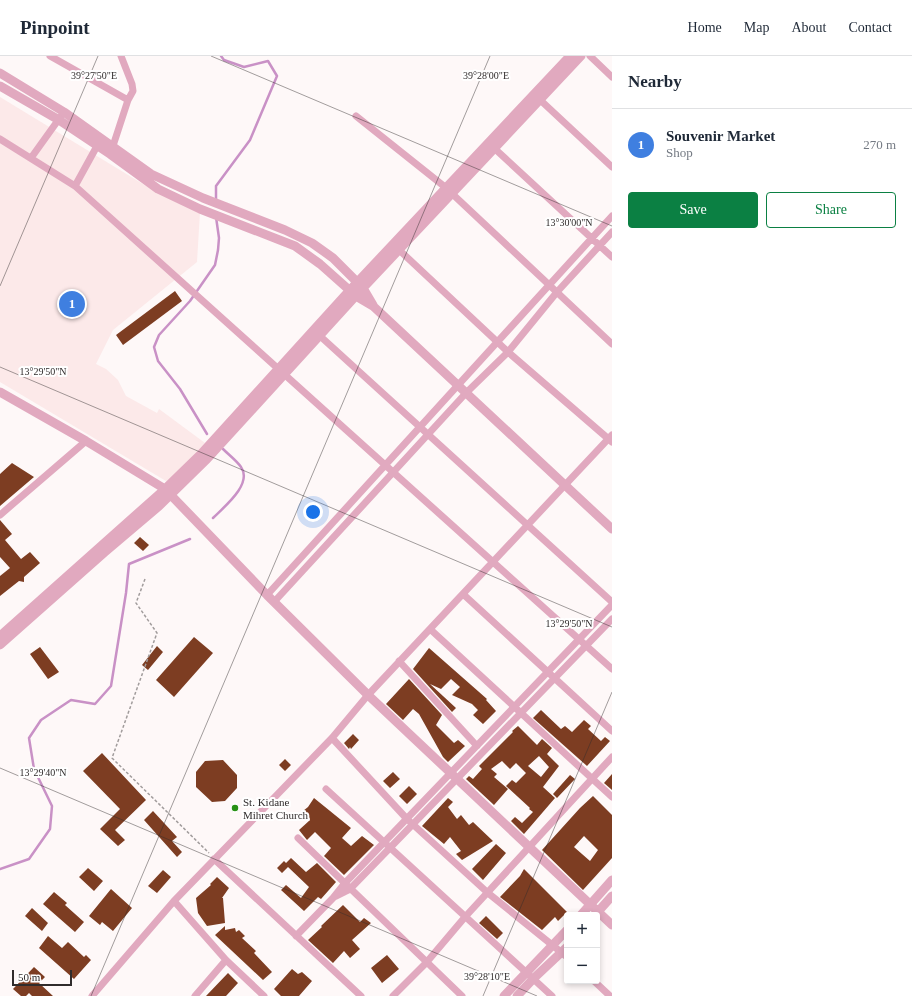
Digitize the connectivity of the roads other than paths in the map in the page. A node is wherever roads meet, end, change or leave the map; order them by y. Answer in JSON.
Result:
{"nodes":[{"id":1,"x":50,"y":56,"type":"edge"},
{"id":2,"x":121,"y":56,"type":"edge"},
{"id":3,"x":570,"y":56,"type":"edge"},
{"id":4,"x":581,"y":56,"type":"edge"},
{"id":5,"x":590,"y":56,"type":"edge"},
{"id":6,"x":0,"y":73,"type":"edge"},
{"id":7,"x":612,"y":76,"type":"edge"},
{"id":8,"x":0,"y":86,"type":"edge"},
{"id":9,"x":537,"y":96,"type":"junction"},
{"id":10,"x":128,"y":100,"type":"junction"},
{"id":11,"x":61,"y":116,"type":"junction"},
{"id":12,"x":356,"y":116,"type":"dead end"},
{"id":13,"x":0,"y":139,"type":"edge"},
{"id":14,"x":97,"y":146,"type":"junction"},
{"id":15,"x":494,"y":148,"type":"junction"},
{"id":16,"x":112,"y":151,"type":"junction"},
{"id":17,"x":31,"y":158,"type":"junction"},
{"id":18,"x":612,"y":167,"type":"edge"},
{"id":19,"x":75,"y":186,"type":"junction"},
{"id":20,"x":448,"y":190,"type":"junction"},
{"id":21,"x":612,"y":216,"type":"edge"},
{"id":22,"x":612,"y":232,"type":"edge"},
{"id":23,"x":592,"y":238,"type":"junction"},
{"id":24,"x":599,"y":245,"type":"junction"},
{"id":25,"x":396,"y":247,"type":"junction"},
{"id":26,"x":612,"y":257,"type":"edge"},
{"id":27,"x":360,"y":285,"type":"junction"},
{"id":28,"x":550,"y":285,"type":"junction"},
{"id":29,"x":557,"y":292,"type":"junction"},
{"id":30,"x":352,"y":293,"type":"junction"},
{"id":31,"x":373,"y":306,"type":"junction"},
{"id":32,"x":320,"y":336,"type":"junction"},
{"id":33,"x":498,"y":342,"type":"junction"},
{"id":34,"x":612,"y":344,"type":"edge"},
{"id":35,"x":508,"y":352,"type":"junction"},
{"id":36,"x":282,"y":371,"type":"junction"},
{"id":37,"x":458,"y":385,"type":"junction"},
{"id":38,"x":0,"y":392,"type":"edge"},
{"id":39,"x":466,"y":392,"type":"junction"},
{"id":40,"x":420,"y":427,"type":"junction"},
{"id":41,"x":427,"y":434,"type":"junction"},
{"id":42,"x":611,"y":439,"type":"edge"},
{"id":43,"x":86,"y":441,"type":"junction"},
{"id":44,"x":385,"y":465,"type":"junction"},
{"id":45,"x":393,"y":472,"type":"junction"},
{"id":46,"x":565,"y":485,"type":"junction"},
{"id":47,"x":167,"y":492,"type":"junction"},
{"id":48,"x":0,"y":515,"type":"edge"},
{"id":49,"x":528,"y":525,"type":"junction"},
{"id":50,"x":612,"y":529,"type":"edge"},
{"id":51,"x":493,"y":562,"type":"junction"},
{"id":52,"x":463,"y":594,"type":"junction"},
{"id":53,"x":267,"y":595,"type":"junction"},
{"id":54,"x":274,"y":602,"type":"junction"},
{"id":55,"x":612,"y":602,"type":"edge"},
{"id":56,"x":612,"y":605,"type":"edge"},
{"id":57,"x":40,"y":606,"type":"junction"},
{"id":58,"x":612,"y":619,"type":"edge"},
{"id":59,"x":430,"y":629,"type":"junction"},
{"id":60,"x":0,"y":636,"type":"edge"},
{"id":61,"x":579,"y":640,"type":"junction"},
{"id":62,"x":0,"y":645,"type":"edge"},
{"id":63,"x":586,"y":646,"type":"junction"},
{"id":64,"x":399,"y":662,"type":"junction"},
{"id":65,"x":612,"y":670,"type":"edge"},
{"id":66,"x":548,"y":672,"type":"junction"},
{"id":67,"x":554,"y":678,"type":"junction"},
{"id":68,"x":368,"y":695,"type":"junction"},
{"id":69,"x":514,"y":707,"type":"junction"},
{"id":70,"x":521,"y":713,"type":"junction"},
{"id":71,"x":612,"y":730,"type":"edge"},
{"id":72,"x":332,"y":738,"type":"junction"},
{"id":73,"x":476,"y":746,"type":"junction"},
{"id":74,"x":612,"y":757,"type":"edge"},
{"id":75,"x":454,"y":776,"type":"junction"},
{"id":76,"x":592,"y":779,"type":"junction"},
{"id":77,"x":326,"y":790,"type":"dead end"},
{"id":78,"x":612,"y":797,"type":"edge"},
{"id":79,"x":407,"y":819,"type":"junction"},
{"id":80,"x":413,"y":824,"type":"junction"},
{"id":81,"x":298,"y":838,"type":"dead end"},
{"id":82,"x":387,"y":845,"type":"junction"},
{"id":83,"x":530,"y":848,"type":"junction"},
{"id":84,"x":214,"y":859,"type":"junction"},
{"id":85,"x":612,"y":880,"type":"edge"},
{"id":86,"x":347,"y":886,"type":"junction"},
{"id":87,"x":488,"y":893,"type":"junction"},
{"id":88,"x":612,"y":896,"type":"edge"},
{"id":89,"x":174,"y":901,"type":"junction"},
{"id":90,"x":590,"y":904,"type":"junction"},
{"id":91,"x":583,"y":912,"type":"edge"},
{"id":92,"x":595,"y":912,"type":"edge"},
{"id":93,"x":597,"y":912,"type":"edge"},
{"id":94,"x":600,"y":916,"type":"edge"},
{"id":95,"x":465,"y":918,"type":"junction"},
{"id":96,"x":612,"y":925,"type":"edge"},
{"id":97,"x":564,"y":933,"type":"edge"},
{"id":98,"x":296,"y":936,"type":"junction"},
{"id":99,"x":553,"y":944,"type":"junction"},
{"id":100,"x":564,"y":951,"type":"edge"},
{"id":101,"x":564,"y":953,"type":"edge"},
{"id":102,"x":226,"y":960,"type":"junction"},
{"id":103,"x":426,"y":963,"type":"junction"},
{"id":104,"x":530,"y":975,"type":"junction"},
{"id":105,"x":597,"y":984,"type":"edge"},
{"id":106,"x":92,"y":996,"type":"edge"},
{"id":107,"x":194,"y":996,"type":"edge"},
{"id":108,"x":264,"y":996,"type":"edge"},
{"id":109,"x":361,"y":996,"type":"edge"},
{"id":110,"x":393,"y":996,"type":"edge"},
{"id":111,"x":462,"y":996,"type":"edge"},
{"id":112,"x":504,"y":996,"type":"edge"},
{"id":113,"x":517,"y":996,"type":"edge"},
{"id":114,"x":552,"y":996,"type":"edge"},
{"id":115,"x":610,"y":996,"type":"edge"}],
"edges":[{"from":1,"to":10,"type":"street"},
{"from":2,"to":10,"type":"street"},
{"from":3,"to":9,"type":"street"},
{"from":4,"to":9,"type":"street"},
{"from":5,"to":7,"type":"street"},
{"from":6,"to":11,"type":"street"},
{"from":8,"to":11,"type":"street"},
{"from":9,"to":15,"type":"street"},
{"from":9,"to":18,"type":"street"},
{"from":9,"to":20,"type":"street"},
{"from":10,"to":16,"type":"street"},
{"from":11,"to":14,"type":"street"},
{"from":11,"to":16,"type":"street"},
{"from":11,"to":17,"type":"street"},
{"from":12,"to":20,"type":"street"},
{"from":13,"to":17,"type":"street"},
{"from":14,"to":16,"type":"street"},
{"from":14,"to":19,"type":"street"},
{"from":15,"to":20,"type":"street"},
{"from":15,"to":23,"type":"street"},
{"from":16,"to":27,"type":"street"},
{"from":16,"to":30,"type":"street"},
{"from":17,"to":19,"type":"street"},
{"from":19,"to":36,"type":"street"},
{"from":20,"to":25,"type":"street"},
{"from":20,"to":28,"type":"street"},
{"from":21,"to":23,"type":"street"},
{"from":22,"to":24,"type":"street"},
{"from":23,"to":24,"type":"street"},
{"from":23,"to":28,"type":"street"},
{"from":24,"to":26,"type":"street"},
{"from":24,"to":29,"type":"street"},
{"from":25,"to":27,"type":"street"},
{"from":25,"to":33,"type":"street"},
{"from":27,"to":30,"type":"street"},
{"from":27,"to":31,"type":"street"},
{"from":28,"to":29,"type":"street"},
{"from":28,"to":33,"type":"street"},
{"from":29,"to":34,"type":"street"},
{"from":29,"to":35,"type":"street"},
{"from":30,"to":31,"type":"street"},
{"from":30,"to":32,"type":"street"},
{"from":30,"to":36,"type":"street"},
{"from":31,"to":37,"type":"street"},
{"from":32,"to":36,"type":"street"},
{"from":32,"to":40,"type":"street"},
{"from":33,"to":35,"type":"street"},
{"from":33,"to":37,"type":"street"},
{"from":35,"to":39,"type":"street"},
{"from":35,"to":42,"type":"street"},
{"from":36,"to":44,"type":"street"},
{"from":36,"to":47,"type":"street"},
{"from":37,"to":39,"type":"street"},
{"from":37,"to":40,"type":"street"},
{"from":38,"to":43,"type":"street"},
{"from":39,"to":41,"type":"street"},
{"from":39,"to":46,"type":"street"},
{"from":40,"to":41,"type":"street"},
{"from":40,"to":44,"type":"street"},
{"from":41,"to":45,"type":"street"},
{"from":41,"to":49,"type":"street"},
{"from":42,"to":46,"type":"street"},
{"from":43,"to":47,"type":"street"},
{"from":43,"to":48,"type":"street"},
{"from":44,"to":45,"type":"street"},
{"from":44,"to":53,"type":"street"},
{"from":45,"to":51,"type":"street"},
{"from":45,"to":54,"type":"street"},
{"from":46,"to":49,"type":"street"},
{"from":46,"to":50,"type":"street"},
{"from":47,"to":53,"type":"street"},
{"from":47,"to":57,"type":"street"},
{"from":49,"to":51,"type":"street"},
{"from":49,"to":55,"type":"street"},
{"from":51,"to":52,"type":"street"},
{"from":51,"to":61,"type":"street"},
{"from":52,"to":59,"type":"street"},
{"from":52,"to":66,"type":"street"},
{"from":53,"to":54,"type":"street"},
{"from":54,"to":68,"type":"street"},
{"from":56,"to":61,"type":"street"},
{"from":57,"to":60,"type":"street"},
{"from":57,"to":62,"type":"street"},
{"from":58,"to":63,"type":"street"},
{"from":59,"to":64,"type":"street"},
{"from":59,"to":69,"type":"street"},
{"from":61,"to":63,"type":"street"},
{"from":61,"to":66,"type":"street"},
{"from":63,"to":65,"type":"street"},
{"from":63,"to":67,"type":"street"},
{"from":64,"to":68,"type":"street"},
{"from":64,"to":73,"type":"street"},
{"from":66,"to":67,"type":"street"},
{"from":66,"to":69,"type":"street"},
{"from":67,"to":70,"type":"street"},
{"from":67,"to":71,"type":"street"},
{"from":68,"to":72,"type":"street"},
{"from":68,"to":75,"type":"street"},
{"from":69,"to":70,"type":"street"},
{"from":69,"to":73,"type":"street"},
{"from":70,"to":75,"type":"street"},
{"from":70,"to":76,"type":"street"},
{"from":72,"to":79,"type":"street"},
{"from":72,"to":84,"type":"street"},
{"from":73,"to":75,"type":"street"},
{"from":74,"to":76,"type":"street"},
{"from":75,"to":79,"type":"street"},
{"from":75,"to":80,"type":"street"},
{"from":75,"to":83,"type":"street"},
{"from":76,"to":78,"type":"street"},
{"from":76,"to":83,"type":"street"},
{"from":77,"to":82,"type":"street"},
{"from":79,"to":80,"type":"street"},
{"from":79,"to":82,"type":"street"},
{"from":80,"to":82,"type":"street"},
{"from":80,"to":87,"type":"street"},
{"from":81,"to":86,"type":"street"},
{"from":82,"to":86,"type":"street"},
{"from":82,"to":95,"type":"street"},
{"from":83,"to":87,"type":"street"},
{"from":83,"to":90,"type":"street"},
{"from":84,"to":89,"type":"street"},
{"from":84,"to":98,"type":"street"},
{"from":85,"to":90,"type":"street"},
{"from":86,"to":98,"type":"street"},
{"from":86,"to":103,"type":"street"},
{"from":87,"to":95,"type":"street"},
{"from":87,"to":99,"type":"street"},
{"from":88,"to":93,"type":"street"},
{"from":89,"to":102,"type":"street"},
{"from":89,"to":106,"type":"street"},
{"from":90,"to":91,"type":"street"},
{"from":90,"to":92,"type":"street"},
{"from":94,"to":96,"type":"street"},
{"from":95,"to":103,"type":"street"},
{"from":95,"to":104,"type":"street"},
{"from":97,"to":99,"type":"street"},
{"from":98,"to":109,"type":"street"},
{"from":99,"to":100,"type":"street"},
{"from":99,"to":104,"type":"street"},
{"from":101,"to":104,"type":"street"},
{"from":102,"to":107,"type":"street"},
{"from":102,"to":108,"type":"street"},
{"from":103,"to":110,"type":"street"},
{"from":103,"to":111,"type":"street"},
{"from":104,"to":112,"type":"street"},
{"from":104,"to":113,"type":"street"},
{"from":104,"to":114,"type":"street"},
{"from":105,"to":115,"type":"street"}]}
